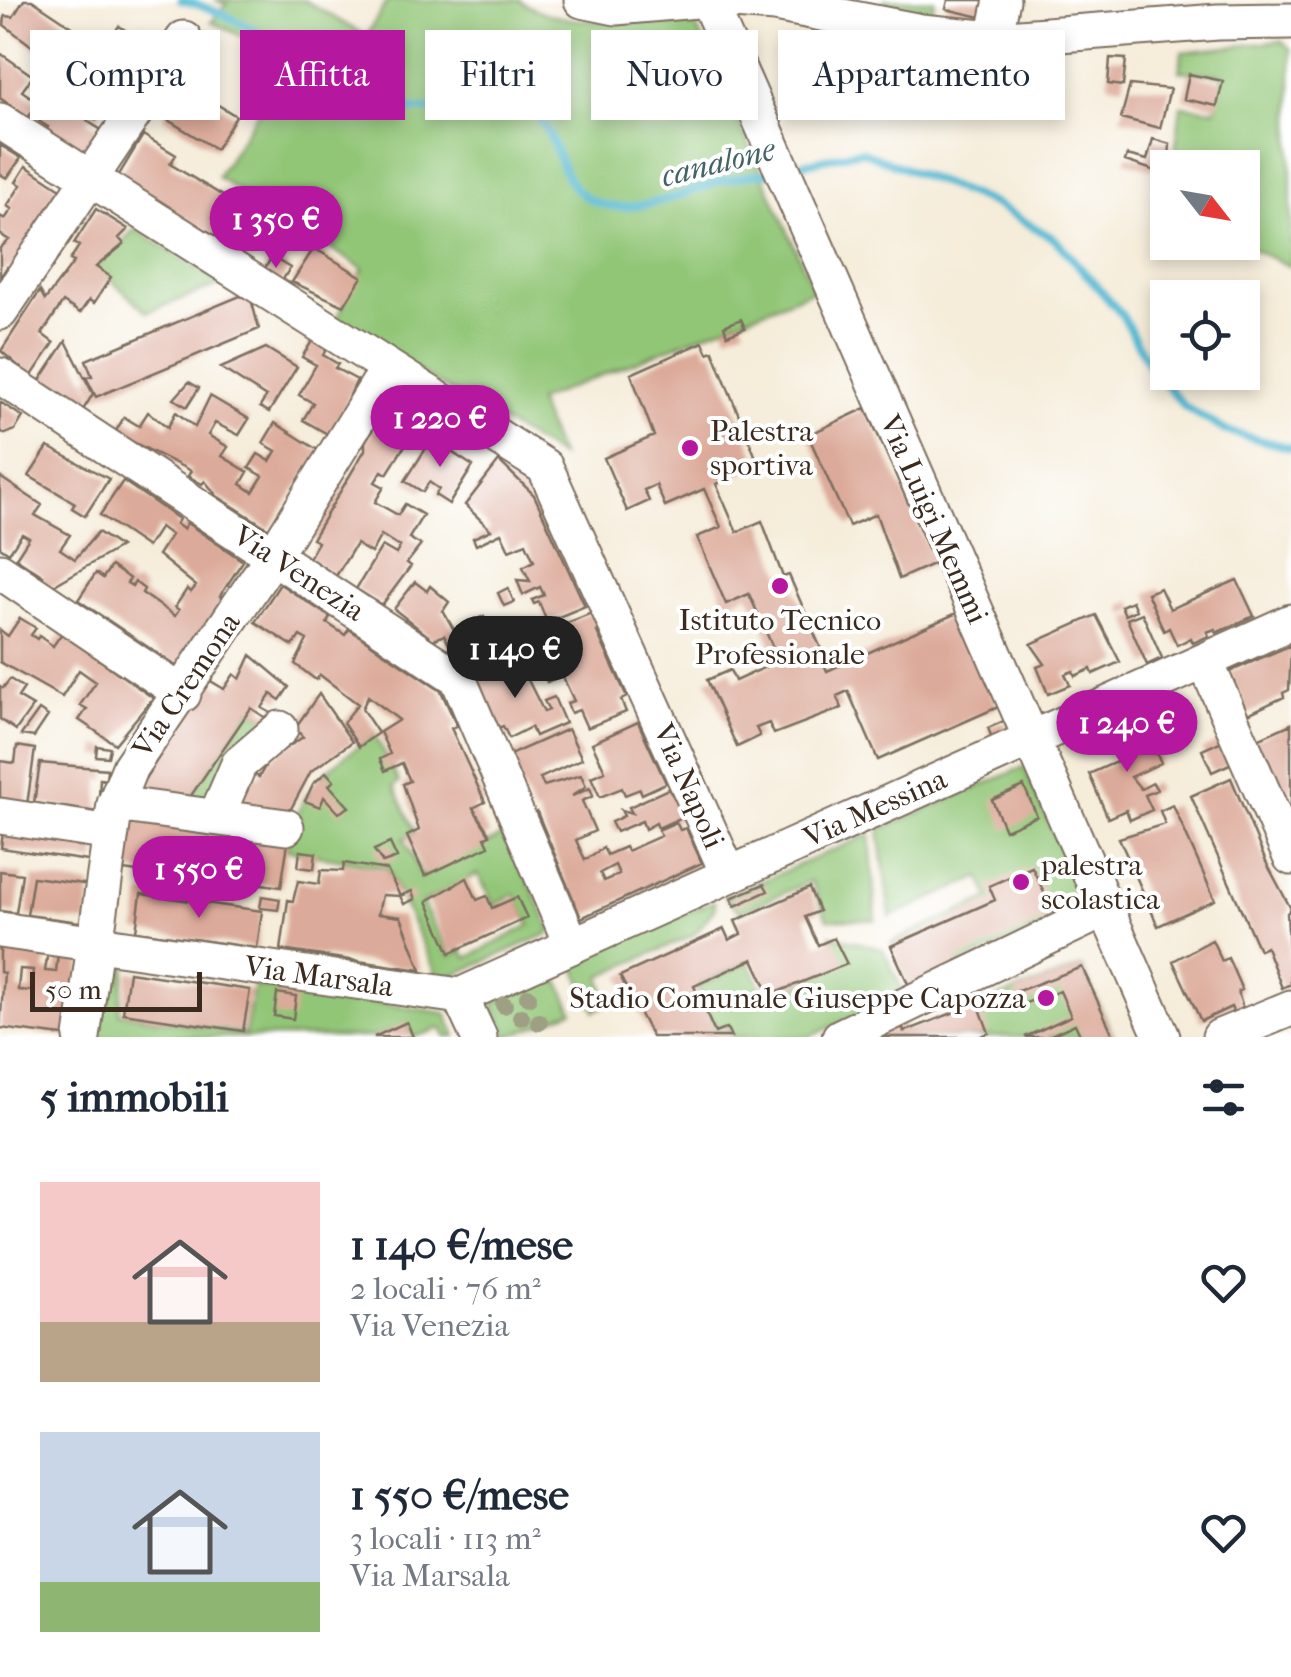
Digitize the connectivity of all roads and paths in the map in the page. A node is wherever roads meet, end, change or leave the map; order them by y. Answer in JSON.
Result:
{"nodes":[{"id":1,"x":582,"y":0,"type":"edge"},
{"id":2,"x":697,"y":0,"type":"edge"},
{"id":3,"x":708,"y":0,"type":"edge"},
{"id":4,"x":718,"y":0,"type":"edge"},
{"id":5,"x":1002,"y":0,"type":"edge"},
{"id":6,"x":1288,"y":14,"type":"edge"},
{"id":7,"x":910,"y":30,"type":"edge"},
{"id":8,"x":996,"y":30,"type":"edge"},
{"id":9,"x":1065,"y":33,"type":"edge"},
{"id":10,"x":129,"y":120,"type":"edge"},
{"id":11,"x":0,"y":121,"type":"edge"},
{"id":12,"x":88,"y":180,"type":"junction"},
{"id":13,"x":0,"y":312,"type":"edge"},
{"id":14,"x":388,"y":369,"type":"junction"},
{"id":15,"x":0,"y":376,"type":"edge"},
{"id":16,"x":273,"y":556,"type":"junction"},
{"id":17,"x":0,"y":571,"type":"edge"},
{"id":18,"x":1291,"y":622,"type":"edge"},
{"id":19,"x":1205,"y":661,"type":"junction"},
{"id":20,"x":183,"y":694,"type":"junction"},
{"id":21,"x":280,"y":729,"type":"dead end"},
{"id":22,"x":1031,"y":738,"type":"junction"},
{"id":23,"x":0,"y":816,"type":"edge"},
{"id":24,"x":113,"y":818,"type":"junction"},
{"id":25,"x":216,"y":818,"type":"junction"},
{"id":26,"x":286,"y":827,"type":"dead end"},
{"id":27,"x":1291,"y":857,"type":"edge"},
{"id":28,"x":728,"y":873,"type":"junction"},
{"id":29,"x":1106,"y":909,"type":"junction"},
{"id":30,"x":0,"y":930,"type":"edge"},
{"id":31,"x":571,"y":943,"type":"junction"},
{"id":32,"x":96,"y":944,"type":"junction"},
{"id":33,"x":460,"y":996,"type":"junction"},
{"id":34,"x":1291,"y":1008,"type":"edge"},
{"id":35,"x":82,"y":1037,"type":"edge"},
{"id":36,"x":479,"y":1037,"type":"edge"},
{"id":37,"x":840,"y":1037,"type":"edge"},
{"id":38,"x":1162,"y":1037,"type":"edge"},
{"id":39,"x":1220,"y":1037,"type":"edge"}],
"edges":[{"from":1,"to":2,"type":"street"},
{"from":3,"to":22,"type":"street","name":"Via Luigi Memmi"},
{"from":4,"to":7,"type":"street"},
{"from":5,"to":8,"type":"street"},
{"from":6,"to":9,"type":"street"},
{"from":10,"to":12,"type":"street"},
{"from":11,"to":12,"type":"street","name":"Via Napoli"},
{"from":12,"to":13,"type":"street"},
{"from":12,"to":14,"type":"street","name":"Via Napoli"},
{"from":14,"to":16,"type":"street","name":"Via Cremona"},
{"from":14,"to":28,"type":"street","name":"Via Napoli"},
{"from":15,"to":16,"type":"street","name":"Via Venezia"},
{"from":16,"to":20,"type":"street","name":"Via Cremona"},
{"from":16,"to":31,"type":"street","name":"Via Venezia"},
{"from":17,"to":20,"type":"street"},
{"from":18,"to":19,"type":"street","name":"Via Messina"},
{"from":19,"to":22,"type":"street","name":"Via Messina"},
{"from":19,"to":27,"type":"street"},
{"from":20,"to":24,"type":"street","name":"Via Cremona"},
{"from":21,"to":25,"type":"street"},
{"from":22,"to":28,"type":"street","name":"Via Messina"},
{"from":22,"to":29,"type":"street","name":"Via Luigi Memmi"},
{"from":23,"to":24,"type":"street"},
{"from":24,"to":25,"type":"street"},
{"from":24,"to":32,"type":"street","name":"Via Cremona"},
{"from":25,"to":26,"type":"street"},
{"from":28,"to":31,"type":"street","name":"Via Messina"},
{"from":29,"to":37,"type":"street"},
{"from":29,"to":38,"type":"street","name":"Via Luigi Memmi"},
{"from":30,"to":32,"type":"street","name":"Via Marsala"},
{"from":31,"to":33,"type":"street","name":"Via Messina"},
{"from":32,"to":33,"type":"street","name":"Via Marsala"},
{"from":32,"to":35,"type":"street","name":"Via Cremona"},
{"from":33,"to":36,"type":"street"},
{"from":34,"to":39,"type":"street"}]}
